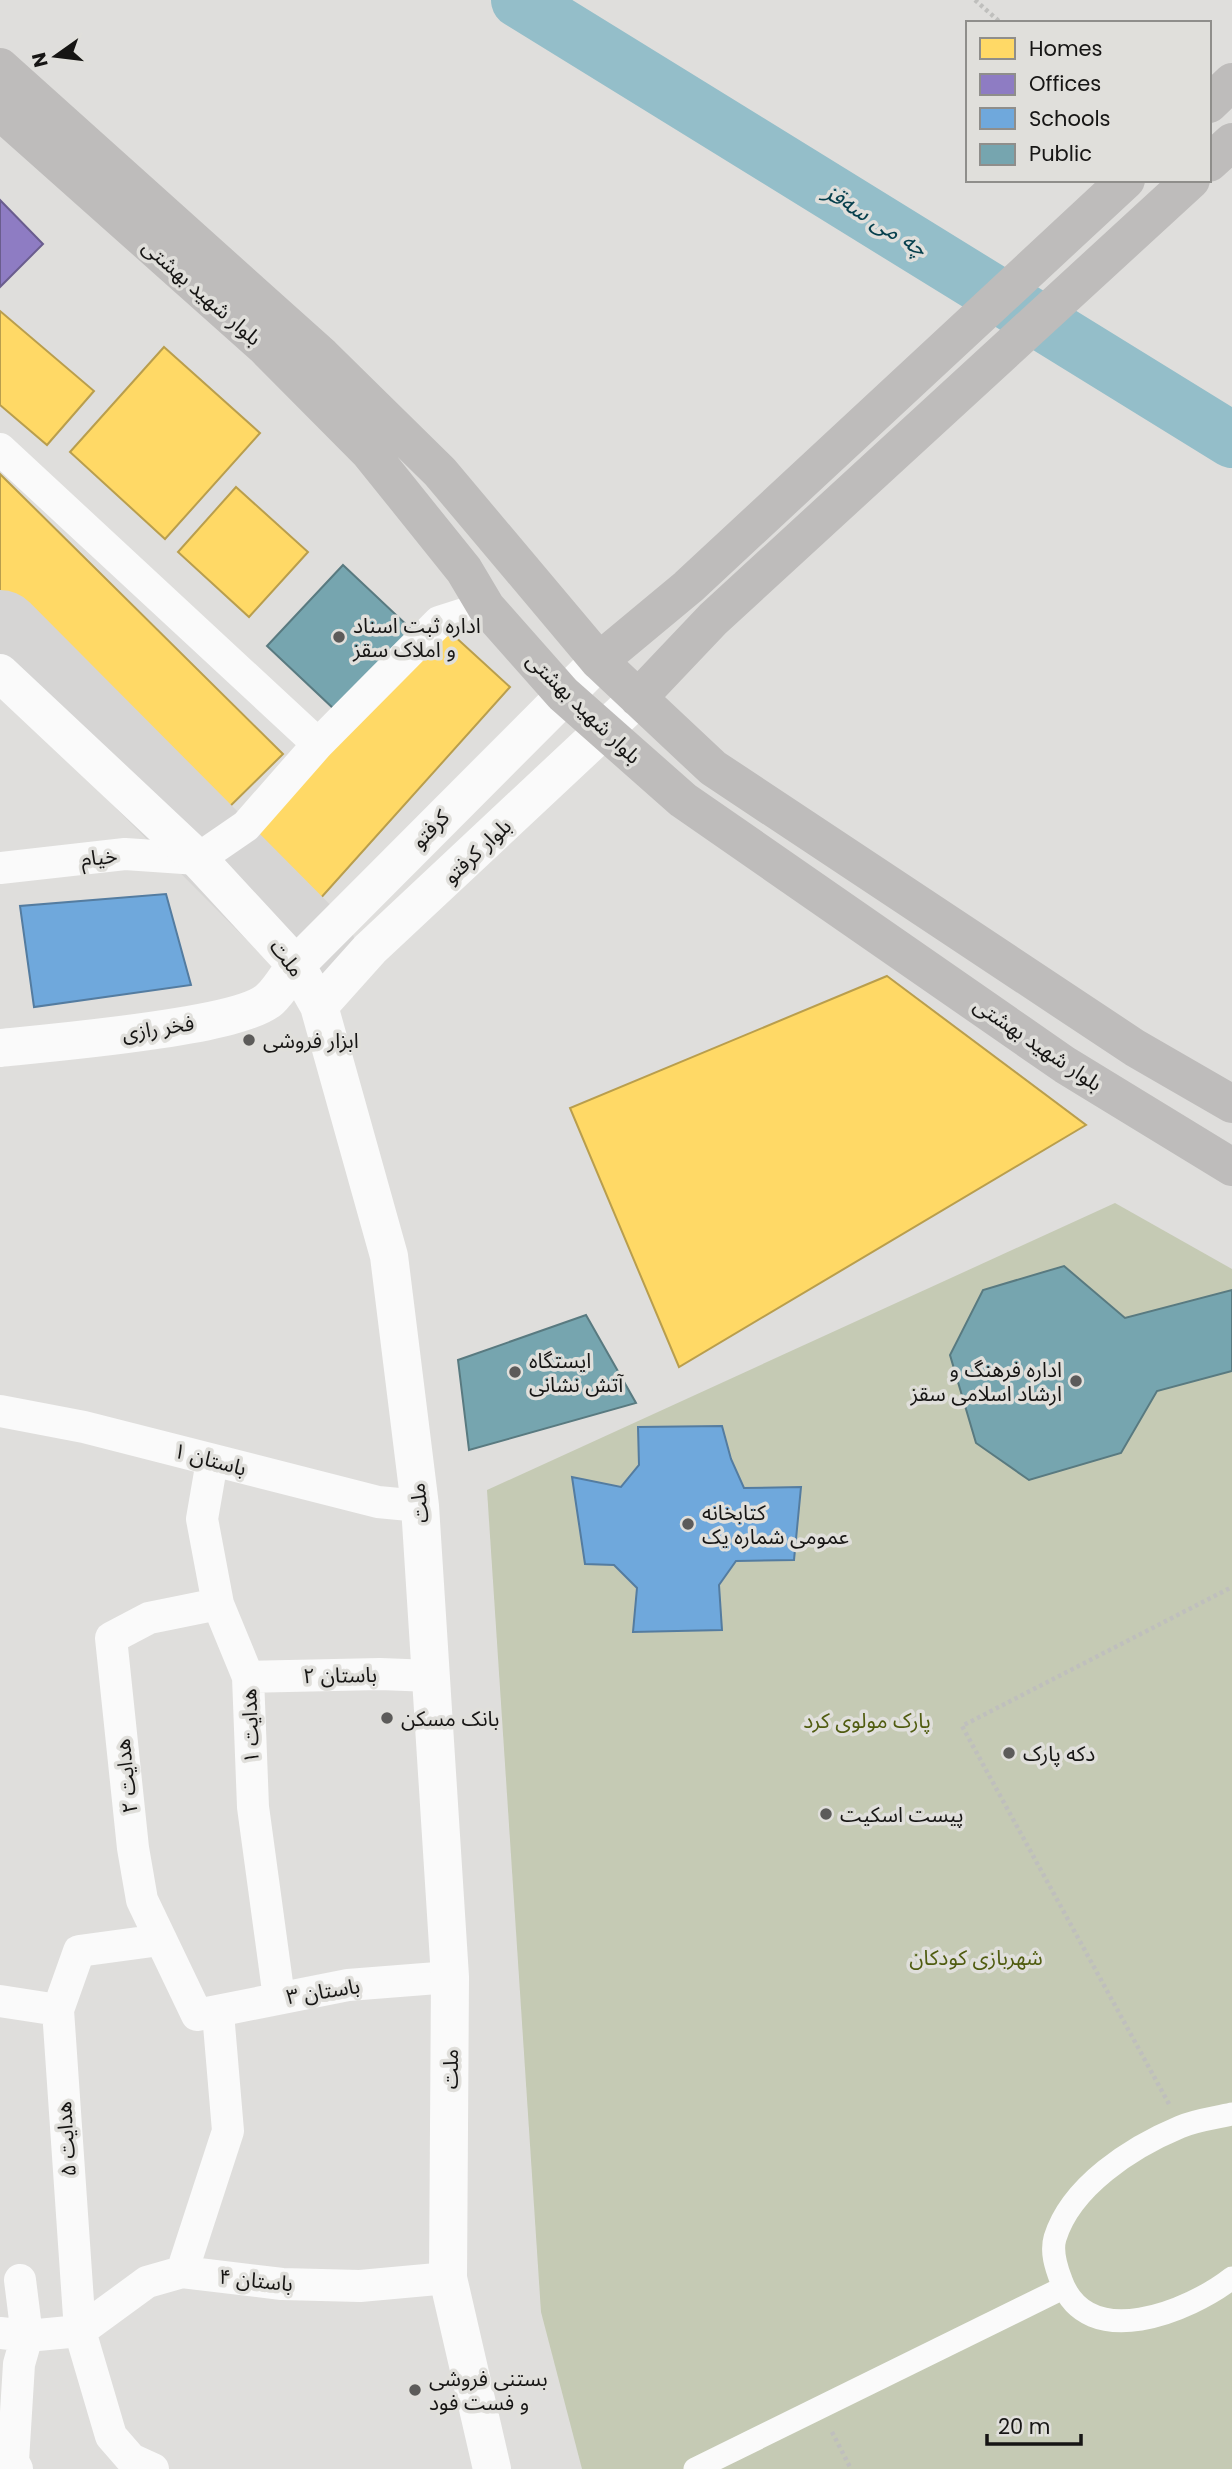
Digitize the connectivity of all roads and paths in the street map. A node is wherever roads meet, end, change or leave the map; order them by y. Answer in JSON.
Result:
{"nodes":[{"id":1,"x":975,"y":0,"type":"edge"},
{"id":2,"x":999,"y":21,"type":"edge"},
{"id":3,"x":0,"y":67,"type":"edge"},
{"id":4,"x":1232,"y":82,"type":"edge"},
{"id":5,"x":1211,"y":102,"type":"edge"},
{"id":6,"x":0,"y":111,"type":"edge"},
{"id":7,"x":1232,"y":142,"type":"edge"},
{"id":8,"x":1211,"y":161,"type":"edge"},
{"id":9,"x":1124,"y":182,"type":"edge"},
{"id":10,"x":1189,"y":182,"type":"edge"},
{"id":11,"x":0,"y":449,"type":"edge"},
{"id":12,"x":486,"y":607,"type":"junction"},
{"id":13,"x":599,"y":661,"type":"junction"},
{"id":14,"x":0,"y":673,"type":"edge"},
{"id":15,"x":563,"y":694,"type":"junction"},
{"id":16,"x":638,"y":698,"type":"junction"},
{"id":17,"x":605,"y":732,"type":"junction"},
{"id":18,"x":318,"y":744,"type":"junction"},
{"id":19,"x":198,"y":859,"type":"junction"},
{"id":20,"x":0,"y":868,"type":"edge"},
{"id":21,"x":296,"y":965,"type":"junction"},
{"id":22,"x":319,"y":1006,"type":"junction"},
{"id":23,"x":0,"y":1048,"type":"edge"},
{"id":24,"x":1232,"y":1104,"type":"edge"},
{"id":25,"x":1232,"y":1167,"type":"edge"},
{"id":26,"x":0,"y":1411,"type":"edge"},
{"id":27,"x":212,"y":1461,"type":"junction"},
{"id":28,"x":420,"y":1506,"type":"junction"},
{"id":29,"x":1232,"y":1587,"type":"edge"},
{"id":30,"x":218,"y":1604,"type":"junction"},
{"id":31,"x":432,"y":1676,"type":"junction"},
{"id":32,"x":248,"y":1677,"type":"junction"},
{"id":33,"x":160,"y":1940,"type":"junction"},
{"id":34,"x":450,"y":1977,"type":"junction"},
{"id":35,"x":279,"y":1998,"type":"junction"},
{"id":36,"x":0,"y":2001,"type":"edge"},
{"id":37,"x":58,"y":2010,"type":"junction"},
{"id":38,"x":208,"y":2014,"type":"junction"},
{"id":39,"x":1232,"y":2114,"type":"edge"},
{"id":40,"x":1181,"y":2126,"type":"junction"},
{"id":41,"x":182,"y":2272,"type":"junction"},
{"id":42,"x":448,"y":2278,"type":"junction"},
{"id":43,"x":1232,"y":2278,"type":"edge"},
{"id":44,"x":20,"y":2280,"type":"dead end"},
{"id":45,"x":1063,"y":2288,"type":"junction"},
{"id":46,"x":80,"y":2330,"type":"junction"},
{"id":47,"x":14,"y":2335,"type":"edge"},
{"id":48,"x":821,"y":2409,"type":"junction"},
{"id":49,"x":17,"y":2469,"type":"edge"},
{"id":50,"x":153,"y":2469,"type":"edge"},
{"id":51,"x":492,"y":2469,"type":"edge"},
{"id":52,"x":695,"y":2469,"type":"edge"},
{"id":53,"x":851,"y":2469,"type":"edge"}],
"edges":[{"from":1,"to":2,"type":"path"},
{"from":3,"to":13,"type":"main road","name":"بلوار شهید بهشتی"},
{"from":4,"to":5,"type":"main road"},
{"from":6,"to":12,"type":"main road","name":"بلوار شهید بهشتی"},
{"from":7,"to":8,"type":"main road"},
{"from":9,"to":13,"type":"main road"},
{"from":10,"to":16,"type":"main road"},
{"from":11,"to":18,"type":"street"},
{"from":12,"to":15,"type":"main road","name":"بلوار شهید بهشتی"},
{"from":12,"to":18,"type":"street"},
{"from":13,"to":15,"type":"street","name":"کرفتو"},
{"from":13,"to":16,"type":"main road","name":"بلوار شهید بهشتی"},
{"from":14,"to":19,"type":"street","name":"ملت"},
{"from":15,"to":17,"type":"main road","name":"بلوار شهید بهشتی"},
{"from":15,"to":21,"type":"street","name":"کرفتو"},
{"from":16,"to":17,"type":"street","name":"بلوار کرفتو"},
{"from":16,"to":24,"type":"main road","name":"بلوار شهید بهشتی"},
{"from":17,"to":22,"type":"street","name":"بلوار کرفتو"},
{"from":17,"to":25,"type":"main road","name":"بلوار شهید بهشتی"},
{"from":18,"to":19,"type":"street"},
{"from":19,"to":20,"type":"street","name":"خیام"},
{"from":19,"to":21,"type":"street","name":"ملت"},
{"from":21,"to":22,"type":"street","name":"ملت"},
{"from":21,"to":23,"type":"street","name":"فخر رازی"},
{"from":22,"to":28,"type":"street","name":"ملت"},
{"from":26,"to":27,"type":"street","name":"باستان ۱"},
{"from":27,"to":28,"type":"street","name":"باستان ۱"},
{"from":27,"to":30,"type":"street","name":"هدایت ۱"},
{"from":28,"to":31,"type":"street","name":"ملت"},
{"from":29,"to":40,"type":"path"},
{"from":30,"to":32,"type":"street","name":"هدایت ۱"},
{"from":30,"to":33,"type":"street","name":"هدایت ۲"},
{"from":31,"to":32,"type":"street","name":"باستان ۲"},
{"from":31,"to":34,"type":"street","name":"ملت"},
{"from":32,"to":35,"type":"street","name":"هدایت ۱"},
{"from":33,"to":37,"type":"street","name":"هدایت ۵"},
{"from":33,"to":38,"type":"street","name":"هدایت ۲"},
{"from":34,"to":35,"type":"street","name":"باستان ۳"},
{"from":34,"to":42,"type":"street","name":"ملت"},
{"from":35,"to":38,"type":"street","name":"باستان ۳"},
{"from":36,"to":37,"type":"street"},
{"from":37,"to":46,"type":"street","name":"هدایت ۵"},
{"from":38,"to":41,"type":"street"},
{"from":39,"to":40,"type":"street"},
{"from":40,"to":45,"type":"street"},
{"from":41,"to":42,"type":"street","name":"باستان ۴"},
{"from":41,"to":46,"type":"street","name":"باستان ۴"},
{"from":42,"to":51,"type":"street","name":"ملت"},
{"from":43,"to":45,"type":"street"},
{"from":44,"to":47,"type":"street"},
{"from":45,"to":48,"type":"street"},
{"from":46,"to":47,"type":"street"},
{"from":46,"to":50,"type":"street","name":"هدایت ۵"},
{"from":47,"to":49,"type":"street"},
{"from":48,"to":52,"type":"street"},
{"from":48,"to":53,"type":"path"}]}
